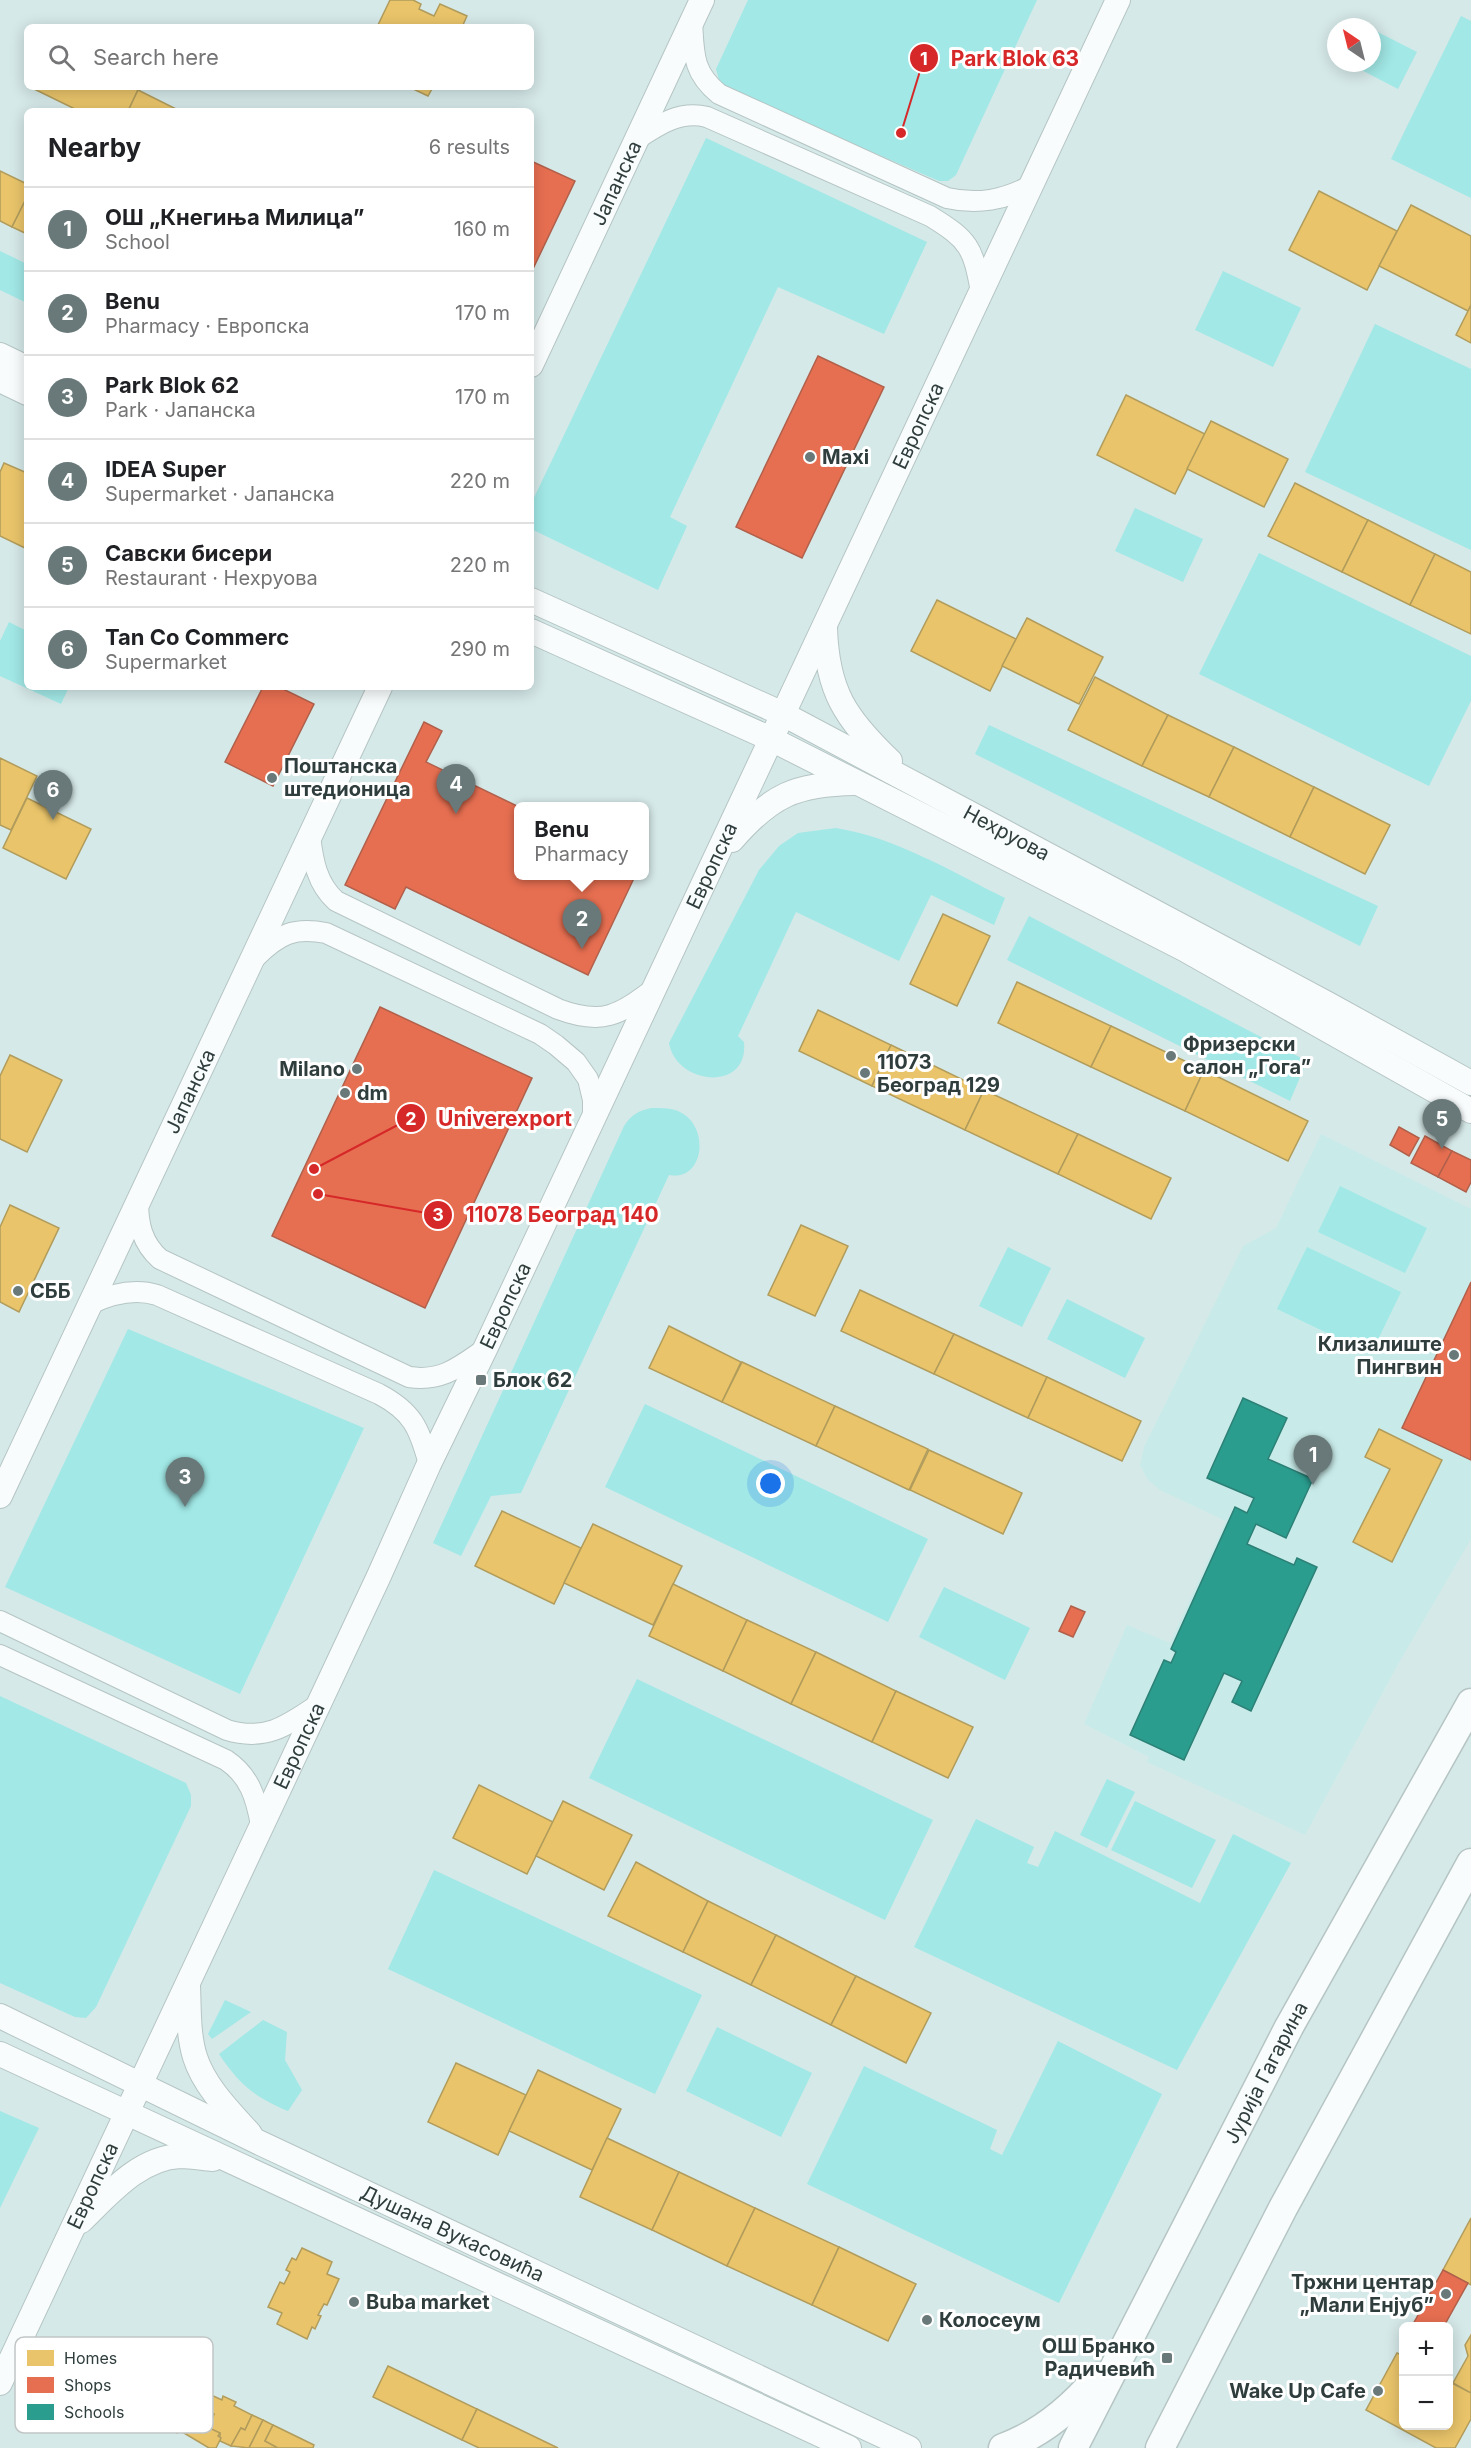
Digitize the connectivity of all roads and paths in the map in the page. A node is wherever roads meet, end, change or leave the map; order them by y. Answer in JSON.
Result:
{"nodes":[{"id":1,"x":1118,"y":0,"type":"edge"},
{"id":2,"x":697,"y":11,"type":"edge"},
{"id":3,"x":637,"y":139,"type":"junction"},
{"id":4,"x":1032,"y":184,"type":"junction"},
{"id":5,"x":981,"y":292,"type":"junction"},
{"id":6,"x":0,"y":355,"type":"edge"},
{"id":7,"x":534,"y":358,"type":"edge"},
{"id":8,"x":24,"y":367,"type":"edge"},
{"id":9,"x":0,"y":380,"type":"edge"},
{"id":10,"x":24,"y":392,"type":"edge"},
{"id":11,"x":534,"y":601,"type":"edge"},
{"id":12,"x":825,"y":626,"type":"junction"},
{"id":13,"x":534,"y":632,"type":"edge"},
{"id":14,"x":378,"y":690,"type":"edge"},
{"id":15,"x":783,"y":714,"type":"junction"},
{"id":16,"x":771,"y":739,"type":"junction"},
{"id":17,"x":911,"y":782,"type":"junction"},
{"id":18,"x":857,"y":783,"type":"junction"},
{"id":19,"x":310,"y":836,"type":"junction"},
{"id":20,"x":715,"y":860,"type":"junction"},
{"id":21,"x":250,"y":963,"type":"junction"},
{"id":22,"x":655,"y":988,"type":"junction"},
{"id":23,"x":1471,"y":1083,"type":"edge"},
{"id":24,"x":1471,"y":1111,"type":"edge"},
{"id":25,"x":592,"y":1119,"type":"junction"},
{"id":26,"x":138,"y":1201,"type":"junction"},
{"id":27,"x":90,"y":1304,"type":"junction"},
{"id":28,"x":485,"y":1349,"type":"junction"},
{"id":29,"x":429,"y":1464,"type":"junction"},
{"id":30,"x":0,"y":1496,"type":"edge"},
{"id":31,"x":0,"y":1621,"type":"edge"},
{"id":32,"x":0,"y":1654,"type":"edge"},
{"id":33,"x":1471,"y":1703,"type":"edge"},
{"id":34,"x":319,"y":1704,"type":"junction"},
{"id":35,"x":261,"y":1825,"type":"junction"},
{"id":36,"x":1471,"y":1863,"type":"edge"},
{"id":37,"x":188,"y":1982,"type":"junction"},
{"id":38,"x":0,"y":2016,"type":"edge"},
{"id":39,"x":0,"y":2054,"type":"edge"},
{"id":40,"x":140,"y":2085,"type":"junction"},
{"id":41,"x":127,"y":2112,"type":"junction"},
{"id":42,"x":258,"y":2142,"type":"junction"},
{"id":43,"x":227,"y":2160,"type":"junction"},
{"id":44,"x":71,"y":2232,"type":"junction"},
{"id":45,"x":18,"y":2337,"type":"edge"},
{"id":46,"x":15,"y":2344,"type":"edge"},
{"id":47,"x":1122,"y":2348,"type":"junction"},
{"id":48,"x":5,"y":2364,"type":"edge"},
{"id":49,"x":0,"y":2383,"type":"edge"},
{"id":50,"x":849,"y":2448,"type":"edge"},
{"id":51,"x":909,"y":2448,"type":"edge"},
{"id":52,"x":1003,"y":2448,"type":"edge"},
{"id":53,"x":1072,"y":2448,"type":"edge"},
{"id":54,"x":1161,"y":2448,"type":"edge"}],
"edges":[{"from":1,"to":4,"type":"street","name":"Европска"},
{"from":2,"to":3,"type":"street","name":"Јапанска"},
{"from":2,"to":4,"type":"street"},
{"from":3,"to":5,"type":"street"},
{"from":3,"to":7,"type":"street","name":"Јапанска"},
{"from":4,"to":5,"type":"street","name":"Европска"},
{"from":5,"to":12,"type":"street","name":"Европска"},
{"from":6,"to":8,"type":"street"},
{"from":9,"to":10,"type":"street"},
{"from":11,"to":15,"type":"street","name":"Нехруова"},
{"from":12,"to":15,"type":"street","name":"Европска"},
{"from":12,"to":17,"type":"street"},
{"from":13,"to":16,"type":"street","name":"Нехруова"},
{"from":14,"to":19,"type":"street","name":"Јапанска"},
{"from":15,"to":16,"type":"street","name":"Европска"},
{"from":15,"to":17,"type":"street","name":"Нехруова"},
{"from":16,"to":18,"type":"street","name":"Нехруова"},
{"from":16,"to":20,"type":"street","name":"Европска"},
{"from":17,"to":23,"type":"street","name":"Нехруова"},
{"from":18,"to":20,"type":"street"},
{"from":18,"to":24,"type":"street","name":"Нехруова"},
{"from":19,"to":21,"type":"street","name":"Јапанска"},
{"from":19,"to":22,"type":"street"},
{"from":20,"to":22,"type":"street","name":"Европска"},
{"from":21,"to":25,"type":"street"},
{"from":21,"to":26,"type":"street","name":"Јапанска"},
{"from":22,"to":25,"type":"street","name":"Европска"},
{"from":25,"to":28,"type":"street","name":"Европска"},
{"from":26,"to":27,"type":"street","name":"Јапанска"},
{"from":26,"to":28,"type":"street"},
{"from":27,"to":29,"type":"street"},
{"from":27,"to":30,"type":"street","name":"Јапанска"},
{"from":28,"to":29,"type":"street","name":"Европска"},
{"from":29,"to":34,"type":"street","name":"Европска"},
{"from":31,"to":34,"type":"street"},
{"from":32,"to":35,"type":"street"},
{"from":33,"to":47,"type":"main road","name":"Јурија Гагарина"},
{"from":34,"to":35,"type":"street","name":"Европска"},
{"from":35,"to":37,"type":"street","name":"Европска"},
{"from":36,"to":54,"type":"main road"},
{"from":37,"to":40,"type":"street","name":"Европска"},
{"from":37,"to":42,"type":"street"},
{"from":38,"to":40,"type":"street","name":"Душана Вукасовића"},
{"from":39,"to":41,"type":"street","name":"Душана Вукасовића"},
{"from":40,"to":41,"type":"street","name":"Европска"},
{"from":40,"to":42,"type":"street","name":"Душана Вукасовића"},
{"from":41,"to":43,"type":"street","name":"Душана Вукасовића"},
{"from":41,"to":44,"type":"street","name":"Европска"},
{"from":42,"to":51,"type":"street","name":"Душана Вукасовића"},
{"from":43,"to":44,"type":"street"},
{"from":43,"to":50,"type":"street","name":"Душана Вукасовића"},
{"from":44,"to":45,"type":"street","name":"Европска"},
{"from":46,"to":48,"type":"street","name":"Европска"},
{"from":47,"to":52,"type":"main road"},
{"from":47,"to":53,"type":"main road","name":"Јурија Гагарина"},
{"from":48,"to":49,"type":"street","name":"Европска"}]}
